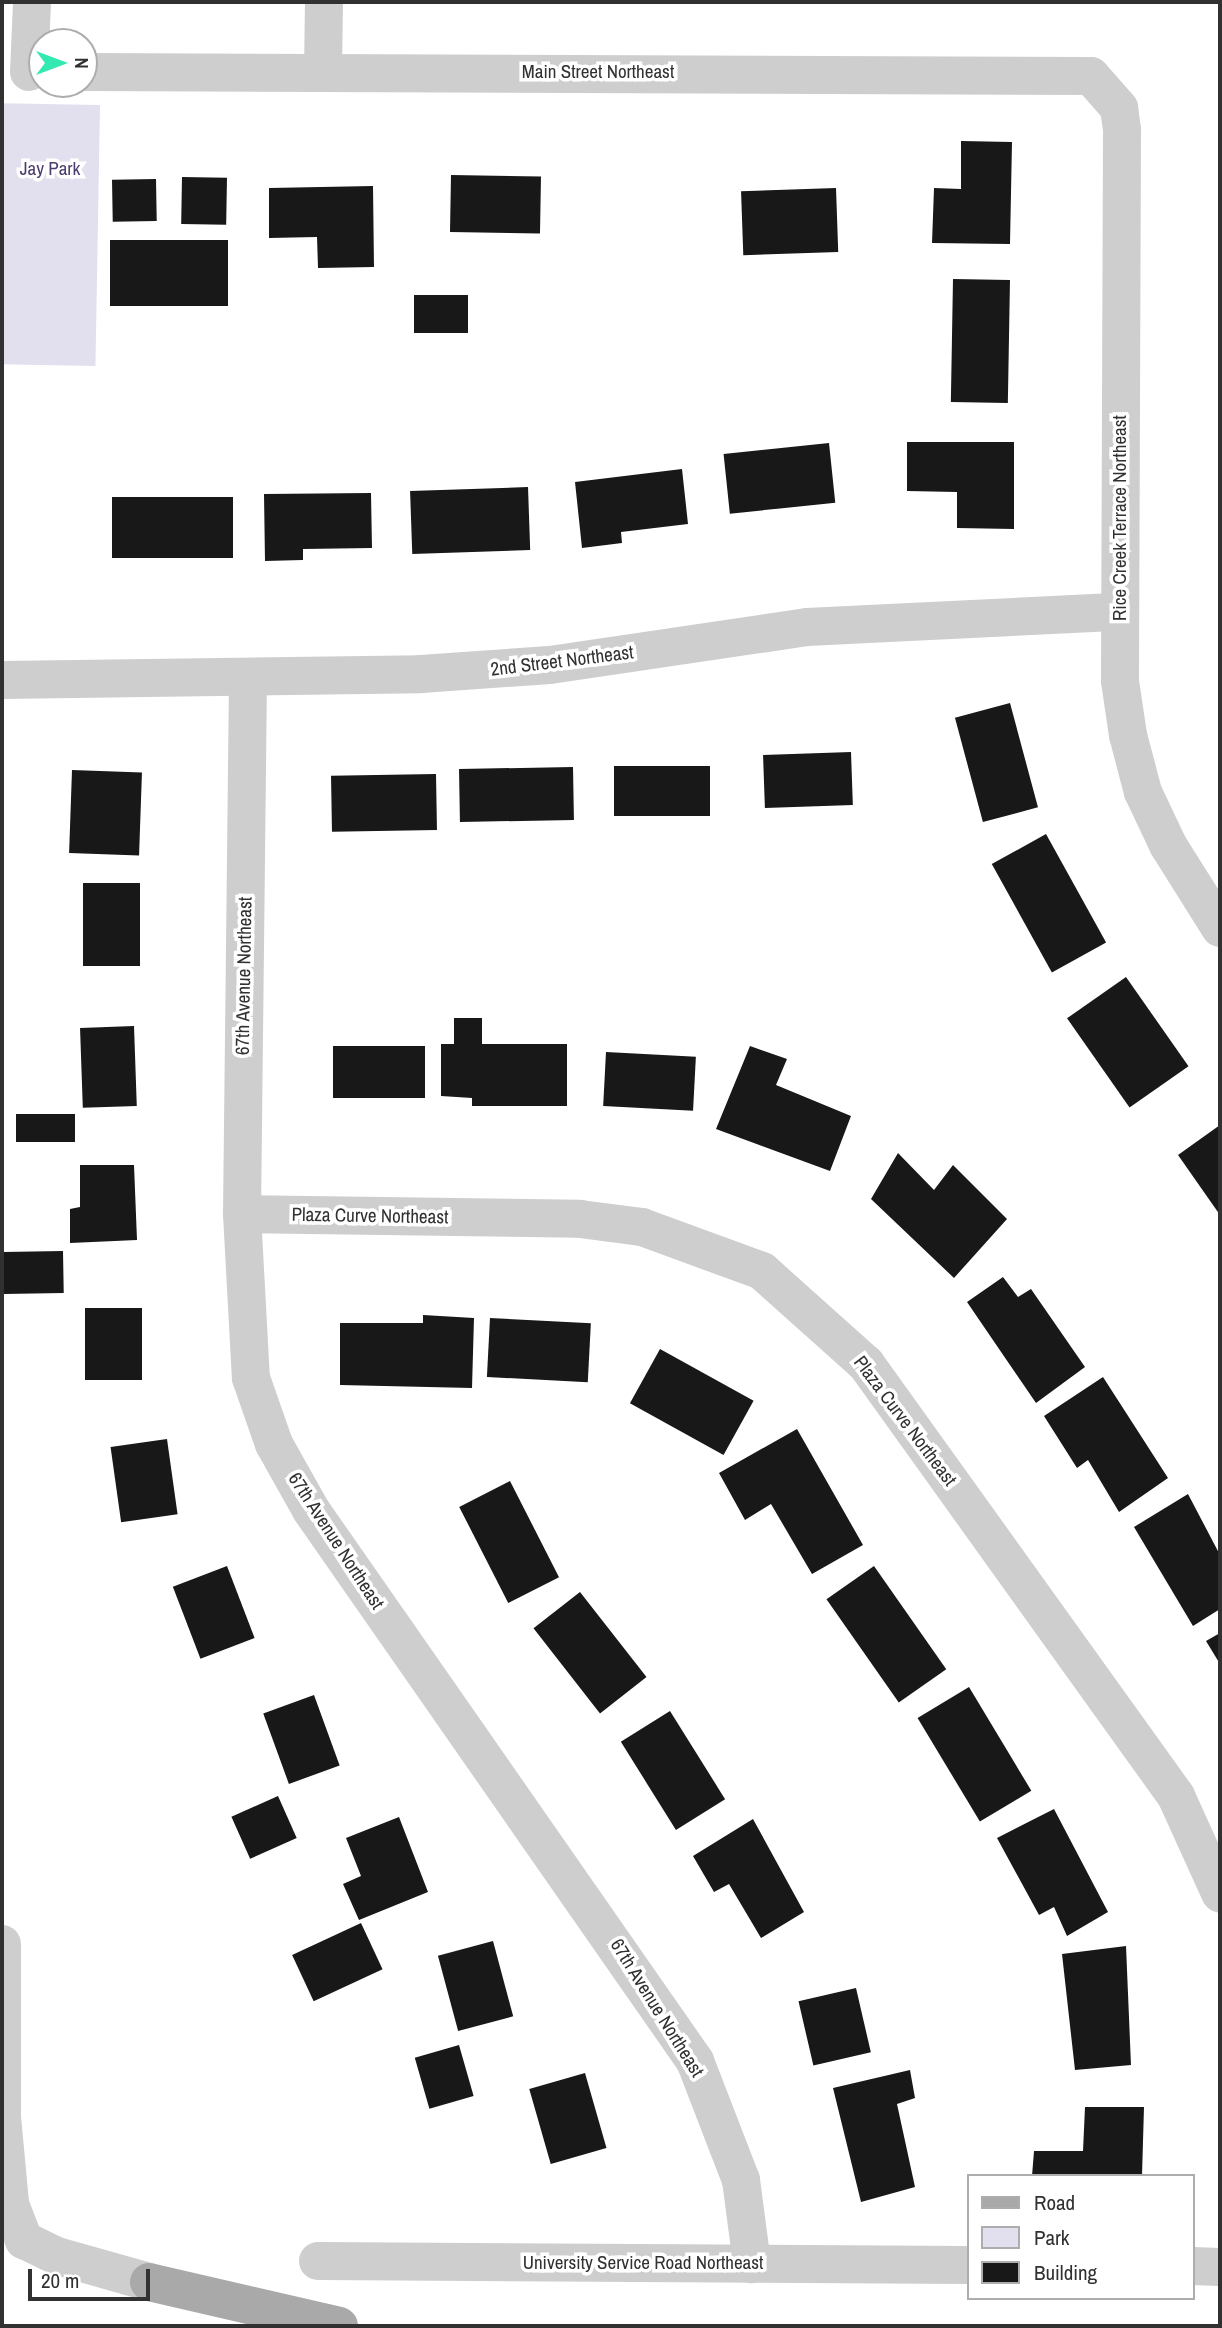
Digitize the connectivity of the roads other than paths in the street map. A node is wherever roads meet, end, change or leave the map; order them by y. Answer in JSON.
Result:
{"nodes":[{"id":1,"x":32,"y":2,"type":"edge"},
{"id":2,"x":324,"y":2,"type":"edge"},
{"id":3,"x":24,"y":72,"type":"edge"},
{"id":4,"x":98,"y":72,"type":"edge"},
{"id":5,"x":323,"y":72,"type":"junction"},
{"id":6,"x":1107,"y":89,"type":"joint"},
{"id":7,"x":1119,"y":612,"type":"junction"},
{"id":8,"x":248,"y":678,"type":"junction"},
{"id":9,"x":2,"y":680,"type":"edge"},
{"id":10,"x":1220,"y":928,"type":"edge"},
{"id":11,"x":242,"y":1214,"type":"junction"},
{"id":12,"x":1220,"y":1893,"type":"edge"},
{"id":13,"x":2,"y":1945,"type":"edge"},
{"id":14,"x":2,"y":2102,"type":"edge"},
{"id":15,"x":318,"y":2261,"type":"dead end"},
{"id":16,"x":752,"y":2264,"type":"junction"},
{"id":17,"x":967,"y":2265,"type":"edge"},
{"id":18,"x":1194,"y":2266,"type":"edge"},
{"id":19,"x":1220,"y":2267,"type":"edge"},
{"id":20,"x":149,"y":2282,"type":"joint"},
{"id":21,"x":339,"y":2326,"type":"edge"}],
"edges":[{"from":1,"to":3,"type":"street"},
{"from":2,"to":5,"type":"street"},
{"from":4,"to":5,"type":"street","name":"Main Street Northeast"},
{"from":5,"to":6,"type":"street","name":"Main Street Northeast"},
{"from":6,"to":7,"type":"street","name":"Rice Creek Terrace Northeast"},
{"from":7,"to":8,"type":"street","name":"2nd Street Northeast"},
{"from":7,"to":10,"type":"street","name":"Rice Creek Terrace Northeast"},
{"from":8,"to":9,"type":"street","name":"2nd Street Northeast"},
{"from":8,"to":11,"type":"street","name":"67th Avenue Northeast"},
{"from":11,"to":12,"type":"street","name":"Plaza Curve Northeast"},
{"from":11,"to":16,"type":"street","name":"67th Avenue Northeast"},
{"from":13,"to":14,"type":"street"},
{"from":14,"to":20,"type":"street"},
{"from":15,"to":16,"type":"street","name":"University Service Road Northeast"},
{"from":16,"to":17,"type":"street","name":"University Service Road Northeast"},
{"from":18,"to":19,"type":"street"},
{"from":20,"to":21,"type":"main road"}]}
